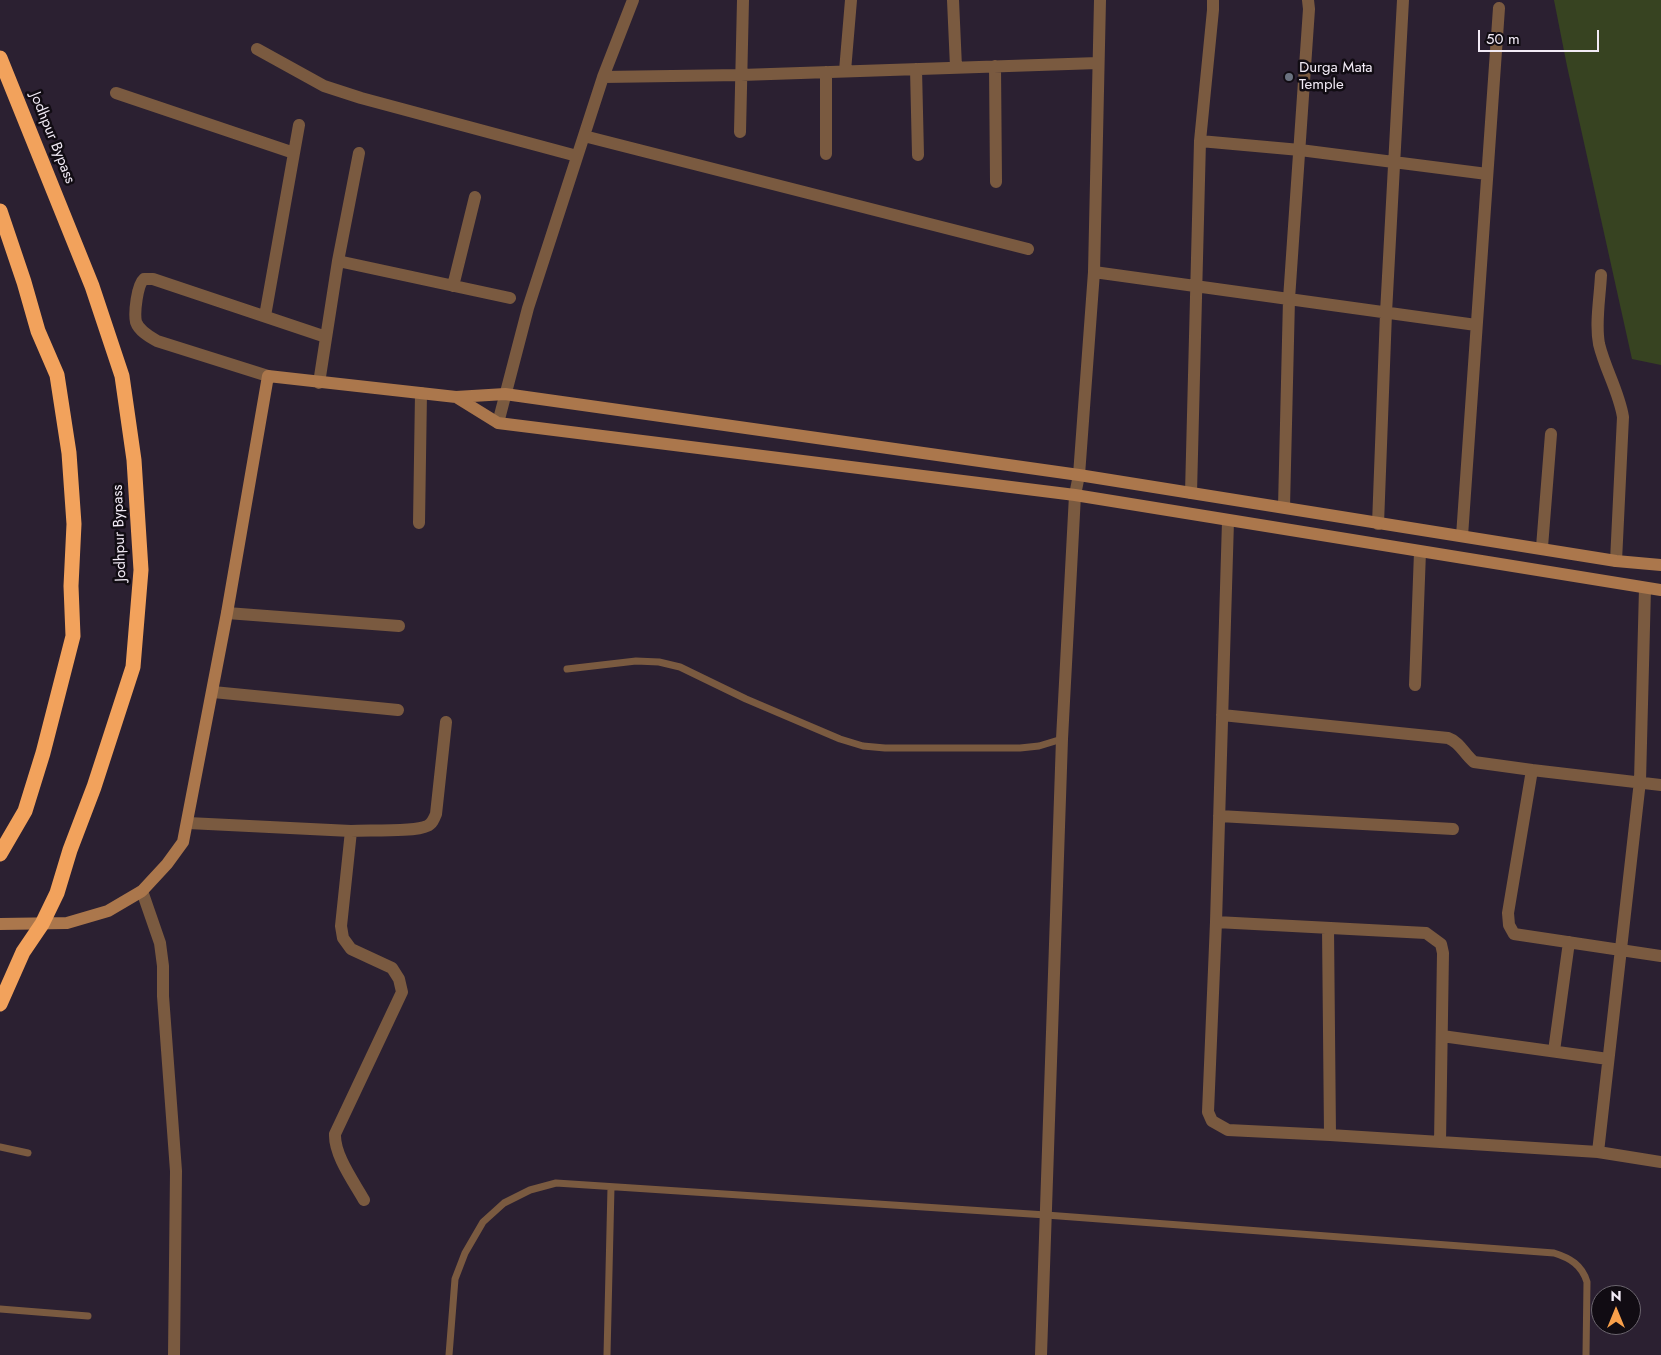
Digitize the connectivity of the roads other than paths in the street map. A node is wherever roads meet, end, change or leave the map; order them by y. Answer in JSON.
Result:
{"nodes":[{"id":1,"x":633,"y":0,"type":"edge"},
{"id":2,"x":744,"y":0,"type":"edge"},
{"id":3,"x":851,"y":0,"type":"edge"},
{"id":4,"x":952,"y":0,"type":"edge"},
{"id":5,"x":1100,"y":0,"type":"edge"},
{"id":6,"x":1213,"y":0,"type":"edge"},
{"id":7,"x":1308,"y":0,"type":"edge"},
{"id":8,"x":1403,"y":0,"type":"edge"},
{"id":9,"x":1499,"y":8,"type":"dead end"},
{"id":10,"x":256,"y":49,"type":"dead end"},
{"id":11,"x":0,"y":58,"type":"edge"},
{"id":12,"x":1098,"y":63,"type":"junction"},
{"id":13,"x":994,"y":66,"type":"junction"},
{"id":14,"x":956,"y":67,"type":"junction"},
{"id":15,"x":916,"y":69,"type":"junction"},
{"id":16,"x":845,"y":71,"type":"junction"},
{"id":17,"x":826,"y":72,"type":"junction"},
{"id":18,"x":740,"y":74,"type":"junction"},
{"id":19,"x":603,"y":77,"type":"junction"},
{"id":20,"x":116,"y":92,"type":"dead end"},
{"id":21,"x":299,"y":125,"type":"dead end"},
{"id":22,"x":740,"y":132,"type":"dead end"},
{"id":23,"x":584,"y":136,"type":"junction"},
{"id":24,"x":1200,"y":141,"type":"junction"},
{"id":25,"x":1300,"y":150,"type":"junction"},
{"id":26,"x":294,"y":153,"type":"junction"},
{"id":27,"x":359,"y":153,"type":"dead end"},
{"id":28,"x":826,"y":154,"type":"dead end"},
{"id":29,"x":918,"y":154,"type":"dead end"},
{"id":30,"x":577,"y":156,"type":"junction"},
{"id":31,"x":1394,"y":162,"type":"junction"},
{"id":32,"x":1487,"y":174,"type":"junction"},
{"id":33,"x":996,"y":182,"type":"dead end"},
{"id":34,"x":475,"y":197,"type":"dead end"},
{"id":35,"x":0,"y":211,"type":"edge"},
{"id":36,"x":1028,"y":249,"type":"dead end"},
{"id":37,"x":338,"y":261,"type":"junction"},
{"id":38,"x":1094,"y":272,"type":"junction"},
{"id":39,"x":1601,"y":275,"type":"dead end"},
{"id":40,"x":453,"y":286,"type":"junction"},
{"id":41,"x":1197,"y":287,"type":"junction"},
{"id":42,"x":510,"y":298,"type":"dead end"},
{"id":43,"x":1289,"y":299,"type":"junction"},
{"id":44,"x":1386,"y":313,"type":"junction"},
{"id":45,"x":265,"y":316,"type":"junction"},
{"id":46,"x":1476,"y":325,"type":"junction"},
{"id":47,"x":326,"y":337,"type":"junction"},
{"id":48,"x":268,"y":376,"type":"junction"},
{"id":49,"x":319,"y":383,"type":"junction"},
{"id":50,"x":421,"y":393,"type":"junction"},
{"id":51,"x":505,"y":394,"type":"junction"},
{"id":52,"x":456,"y":397,"type":"junction"},
{"id":53,"x":498,"y":423,"type":"junction"},
{"id":54,"x":1551,"y":434,"type":"dead end"},
{"id":55,"x":1079,"y":475,"type":"junction"},
{"id":56,"x":1191,"y":493,"type":"junction"},
{"id":57,"x":1075,"y":495,"type":"junction"},
{"id":58,"x":1284,"y":507,"type":"junction"},
{"id":59,"x":1228,"y":520,"type":"junction"},
{"id":60,"x":418,"y":524,"type":"dead end"},
{"id":61,"x":1378,"y":524,"type":"junction"},
{"id":62,"x":1462,"y":536,"type":"junction"},
{"id":63,"x":1542,"y":548,"type":"junction"},
{"id":64,"x":1420,"y":552,"type":"junction"},
{"id":65,"x":1616,"y":561,"type":"junction"},
{"id":66,"x":1661,"y":565,"type":"edge"},
{"id":67,"x":1645,"y":588,"type":"junction"},
{"id":68,"x":1661,"y":590,"type":"edge"},
{"id":69,"x":227,"y":613,"type":"junction"},
{"id":70,"x":399,"y":626,"type":"dead end"},
{"id":71,"x":567,"y":669,"type":"dead end"},
{"id":72,"x":1415,"y":685,"type":"dead end"},
{"id":73,"x":213,"y":692,"type":"junction"},
{"id":74,"x":398,"y":710,"type":"dead end"},
{"id":75,"x":1222,"y":715,"type":"junction"},
{"id":76,"x":446,"y":722,"type":"dead end"},
{"id":77,"x":1062,"y":739,"type":"junction"},
{"id":78,"x":1532,"y":770,"type":"junction"},
{"id":79,"x":1640,"y":781,"type":"junction"},
{"id":80,"x":1661,"y":785,"type":"edge"},
{"id":81,"x":1219,"y":816,"type":"junction"},
{"id":82,"x":188,"y":823,"type":"junction"},
{"id":83,"x":1452,"y":829,"type":"dead end"},
{"id":84,"x":352,"y":830,"type":"junction"},
{"id":85,"x":0,"y":854,"type":"edge"},
{"id":86,"x":142,"y":891,"type":"junction"},
{"id":87,"x":1216,"y":922,"type":"junction"},
{"id":88,"x":0,"y":924,"type":"edge"},
{"id":89,"x":42,"y":924,"type":"junction"},
{"id":90,"x":1328,"y":928,"type":"junction"},
{"id":91,"x":1569,"y":942,"type":"junction"},
{"id":92,"x":1620,"y":949,"type":"junction"},
{"id":93,"x":1661,"y":956,"type":"edge"},
{"id":94,"x":0,"y":1004,"type":"edge"},
{"id":95,"x":1442,"y":1036,"type":"junction"},
{"id":96,"x":1554,"y":1051,"type":"junction"},
{"id":97,"x":1608,"y":1059,"type":"junction"},
{"id":98,"x":1330,"y":1135,"type":"junction"},
{"id":99,"x":1440,"y":1142,"type":"junction"},
{"id":100,"x":0,"y":1147,"type":"edge"},
{"id":101,"x":1598,"y":1152,"type":"junction"},
{"id":102,"x":28,"y":1153,"type":"dead end"},
{"id":103,"x":1661,"y":1162,"type":"edge"},
{"id":104,"x":611,"y":1187,"type":"junction"},
{"id":105,"x":364,"y":1200,"type":"dead end"},
{"id":106,"x":1046,"y":1215,"type":"junction"},
{"id":107,"x":0,"y":1309,"type":"edge"},
{"id":108,"x":88,"y":1316,"type":"dead end"},
{"id":109,"x":174,"y":1355,"type":"edge"},
{"id":110,"x":449,"y":1355,"type":"edge"},
{"id":111,"x":607,"y":1355,"type":"edge"},
{"id":112,"x":1041,"y":1355,"type":"edge"},
{"id":113,"x":1586,"y":1355,"type":"edge"}],
"edges":[{"from":1,"to":19,"type":"street"},
{"from":2,"to":18,"type":"street"},
{"from":3,"to":16,"type":"street"},
{"from":4,"to":14,"type":"street"},
{"from":5,"to":12,"type":"street"},
{"from":6,"to":24,"type":"street"},
{"from":7,"to":25,"type":"street"},
{"from":8,"to":31,"type":"street"},
{"from":9,"to":32,"type":"street"},
{"from":10,"to":30,"type":"street"},
{"from":11,"to":89,"type":"highway","name":"Jodhpur Bypass"},
{"from":12,"to":13,"type":"street"},
{"from":12,"to":38,"type":"street"},
{"from":13,"to":14,"type":"street"},
{"from":13,"to":33,"type":"street"},
{"from":14,"to":15,"type":"street"},
{"from":15,"to":16,"type":"street"},
{"from":15,"to":29,"type":"street"},
{"from":16,"to":17,"type":"street"},
{"from":17,"to":18,"type":"street"},
{"from":17,"to":28,"type":"street"},
{"from":18,"to":19,"type":"street"},
{"from":18,"to":22,"type":"street"},
{"from":19,"to":23,"type":"street"},
{"from":20,"to":26,"type":"street"},
{"from":21,"to":26,"type":"street"},
{"from":23,"to":30,"type":"street"},
{"from":23,"to":36,"type":"street"},
{"from":24,"to":25,"type":"street"},
{"from":24,"to":41,"type":"street"},
{"from":25,"to":31,"type":"street"},
{"from":25,"to":43,"type":"street"},
{"from":26,"to":45,"type":"street"},
{"from":27,"to":37,"type":"street"},
{"from":30,"to":51,"type":"street"},
{"from":31,"to":32,"type":"street"},
{"from":31,"to":44,"type":"street"},
{"from":32,"to":46,"type":"street"},
{"from":34,"to":40,"type":"street"},
{"from":35,"to":85,"type":"highway"},
{"from":37,"to":40,"type":"street"},
{"from":37,"to":47,"type":"street"},
{"from":38,"to":41,"type":"street"},
{"from":38,"to":55,"type":"street"},
{"from":39,"to":65,"type":"street"},
{"from":40,"to":42,"type":"street"},
{"from":41,"to":43,"type":"street"},
{"from":41,"to":56,"type":"street"},
{"from":43,"to":44,"type":"street"},
{"from":43,"to":58,"type":"street"},
{"from":44,"to":46,"type":"street"},
{"from":44,"to":61,"type":"street"},
{"from":45,"to":47,"type":"street"},
{"from":45,"to":48,"type":"street"},
{"from":46,"to":62,"type":"street"},
{"from":47,"to":49,"type":"street"},
{"from":48,"to":49,"type":"main road"},
{"from":48,"to":69,"type":"main road"},
{"from":49,"to":50,"type":"main road"},
{"from":50,"to":52,"type":"main road"},
{"from":50,"to":60,"type":"street"},
{"from":51,"to":52,"type":"main road"},
{"from":51,"to":53,"type":"street"},
{"from":51,"to":55,"type":"main road"},
{"from":52,"to":53,"type":"main road"},
{"from":53,"to":57,"type":"main road"},
{"from":54,"to":63,"type":"street"},
{"from":55,"to":56,"type":"main road"},
{"from":55,"to":57,"type":"street"},
{"from":56,"to":58,"type":"main road"},
{"from":57,"to":59,"type":"main road"},
{"from":57,"to":77,"type":"street"},
{"from":58,"to":61,"type":"main road"},
{"from":59,"to":64,"type":"main road"},
{"from":59,"to":75,"type":"street"},
{"from":61,"to":62,"type":"main road"},
{"from":62,"to":63,"type":"main road"},
{"from":63,"to":65,"type":"main road"},
{"from":64,"to":67,"type":"main road"},
{"from":64,"to":72,"type":"street"},
{"from":65,"to":66,"type":"main road"},
{"from":67,"to":68,"type":"main road"},
{"from":67,"to":79,"type":"street"},
{"from":69,"to":70,"type":"street"},
{"from":69,"to":73,"type":"main road"},
{"from":71,"to":77,"type":"lane"},
{"from":73,"to":74,"type":"street"},
{"from":73,"to":82,"type":"main road"},
{"from":75,"to":78,"type":"street"},
{"from":75,"to":81,"type":"street"},
{"from":76,"to":84,"type":"street"},
{"from":77,"to":106,"type":"street"},
{"from":78,"to":79,"type":"street"},
{"from":78,"to":91,"type":"street"},
{"from":79,"to":80,"type":"street"},
{"from":79,"to":92,"type":"street"},
{"from":81,"to":83,"type":"street"},
{"from":81,"to":87,"type":"street"},
{"from":82,"to":84,"type":"street"},
{"from":82,"to":86,"type":"main road"},
{"from":84,"to":105,"type":"street"},
{"from":86,"to":89,"type":"main road"},
{"from":86,"to":109,"type":"street"},
{"from":87,"to":90,"type":"street"},
{"from":87,"to":98,"type":"street"},
{"from":88,"to":89,"type":"main road"},
{"from":89,"to":94,"type":"highway","name":"Jodhpur Bypass"},
{"from":90,"to":95,"type":"street"},
{"from":90,"to":98,"type":"street"},
{"from":91,"to":92,"type":"street"},
{"from":91,"to":96,"type":"street"},
{"from":92,"to":93,"type":"street"},
{"from":92,"to":97,"type":"street"},
{"from":95,"to":96,"type":"street"},
{"from":95,"to":99,"type":"street"},
{"from":96,"to":97,"type":"street"},
{"from":97,"to":101,"type":"street"},
{"from":98,"to":99,"type":"street"},
{"from":99,"to":101,"type":"street"},
{"from":100,"to":102,"type":"lane"},
{"from":101,"to":103,"type":"street"},
{"from":104,"to":106,"type":"lane"},
{"from":104,"to":110,"type":"lane"},
{"from":104,"to":111,"type":"lane"},
{"from":106,"to":112,"type":"street"},
{"from":106,"to":113,"type":"lane"},
{"from":107,"to":108,"type":"lane"}]}
